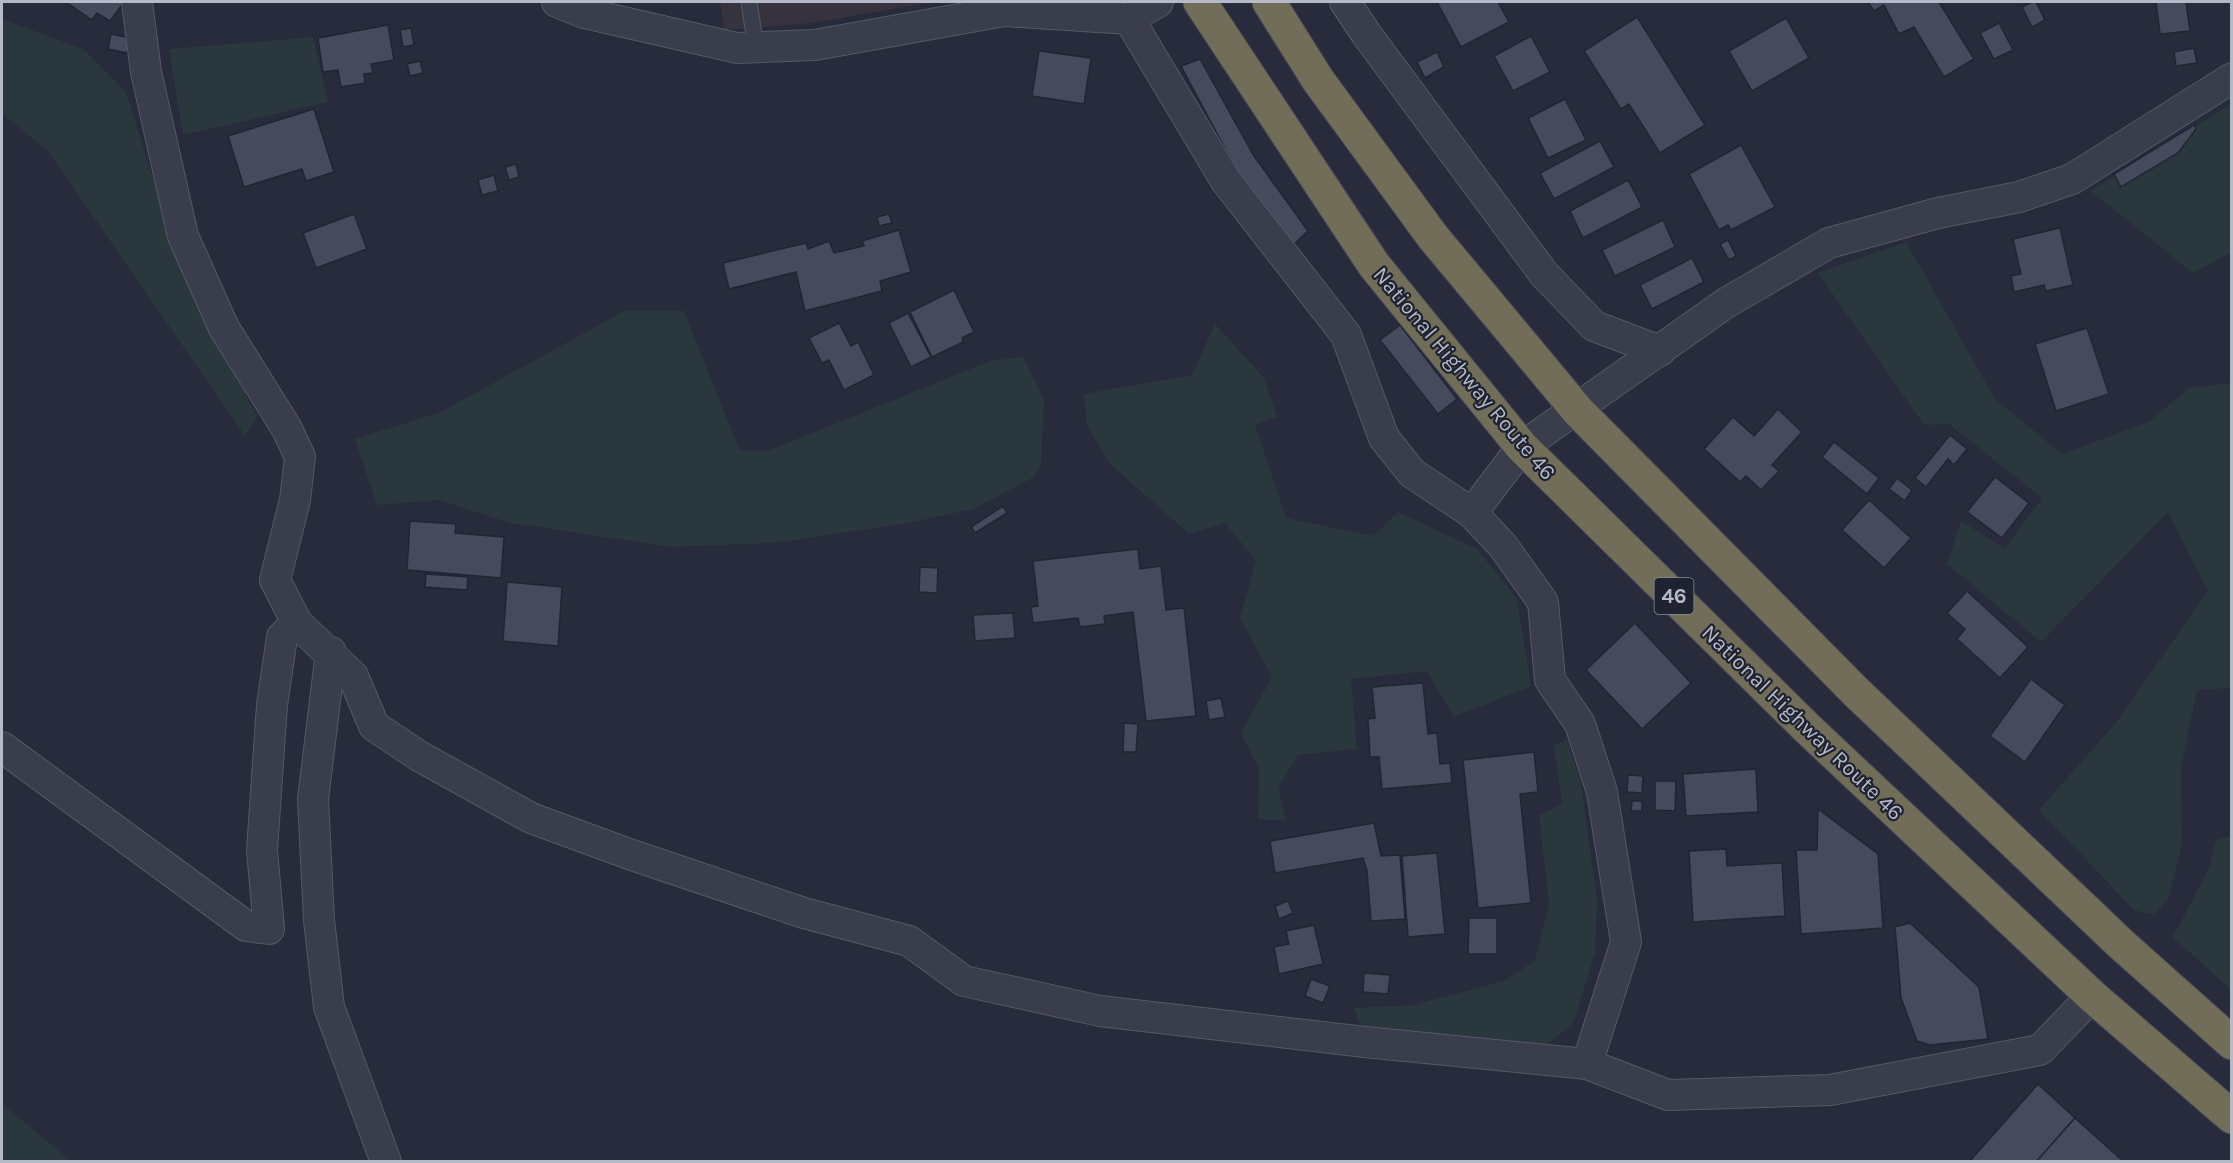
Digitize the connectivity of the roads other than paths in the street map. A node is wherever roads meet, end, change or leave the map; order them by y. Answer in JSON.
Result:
{"nodes":[{"id":1,"x":137,"y":2,"type":"edge"},
{"id":2,"x":557,"y":2,"type":"edge"},
{"id":3,"x":749,"y":2,"type":"edge"},
{"id":4,"x":1158,"y":2,"type":"edge"},
{"id":5,"x":1200,"y":2,"type":"edge"},
{"id":6,"x":1269,"y":2,"type":"edge"},
{"id":7,"x":1344,"y":2,"type":"edge"},
{"id":8,"x":1129,"y":19,"type":"junction"},
{"id":9,"x":756,"y":48,"type":"junction"},
{"id":10,"x":2232,"y":78,"type":"edge"},
{"id":11,"x":1660,"y":351,"type":"junction"},
{"id":12,"x":1578,"y":411,"type":"junction"},
{"id":13,"x":1522,"y":447,"type":"junction"},
{"id":14,"x":1472,"y":513,"type":"junction"},
{"id":15,"x":297,"y":623,"type":"junction"},
{"id":16,"x":331,"y":652,"type":"junction"},
{"id":17,"x":2,"y":747,"type":"edge"},
{"id":18,"x":2092,"y":996,"type":"junction"},
{"id":19,"x":2232,"y":1043,"type":"edge"},
{"id":20,"x":1587,"y":1064,"type":"junction"},
{"id":21,"x":2232,"y":1117,"type":"edge"},
{"id":22,"x":386,"y":1161,"type":"edge"}],
"edges":[{"from":1,"to":15,"type":"street"},
{"from":2,"to":9,"type":"street"},
{"from":3,"to":9,"type":"lane"},
{"from":4,"to":8,"type":"street"},
{"from":5,"to":13,"type":"highway","name":"National Highway Route 46","number":"46"},
{"from":6,"to":12,"type":"highway"},
{"from":7,"to":11,"type":"street"},
{"from":8,"to":9,"type":"street"},
{"from":8,"to":14,"type":"street"},
{"from":10,"to":11,"type":"street"},
{"from":11,"to":12,"type":"street"},
{"from":12,"to":13,"type":"street"},
{"from":12,"to":19,"type":"highway"},
{"from":13,"to":14,"type":"street"},
{"from":13,"to":18,"type":"highway","name":"National Highway Route 46","number":"46"},
{"from":14,"to":20,"type":"street"},
{"from":15,"to":16,"type":"street"},
{"from":15,"to":17,"type":"street"},
{"from":16,"to":20,"type":"street"},
{"from":16,"to":22,"type":"street"},
{"from":18,"to":20,"type":"street"},
{"from":18,"to":21,"type":"highway","name":"National Highway Route 46","number":"46"}]}
